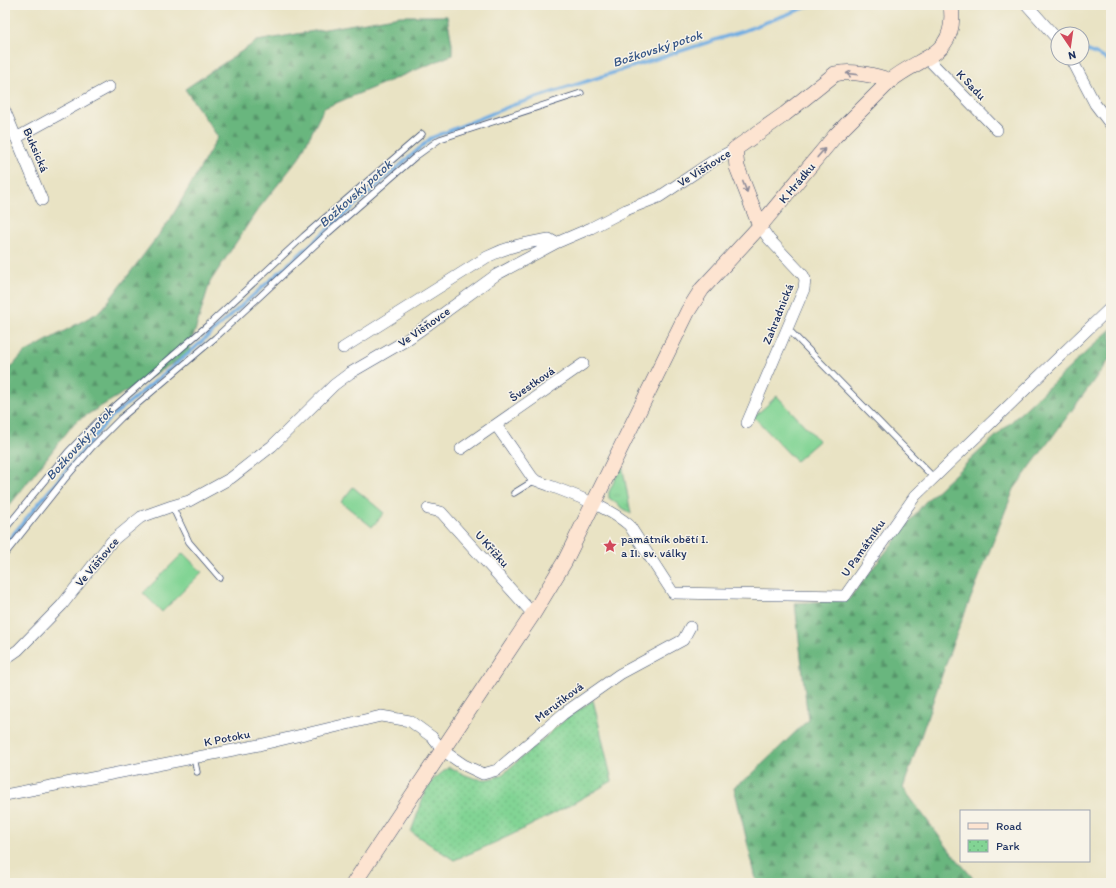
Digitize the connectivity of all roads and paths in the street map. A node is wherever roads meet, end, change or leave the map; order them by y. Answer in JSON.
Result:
{"nodes":[{"id":1,"x":951,"y":5,"type":"edge"},
{"id":2,"x":1027,"y":5,"type":"edge"},
{"id":3,"x":1050,"y":31,"type":"edge"},
{"id":4,"x":927,"y":58,"type":"junction"},
{"id":5,"x":1075,"y":66,"type":"edge"},
{"id":6,"x":890,"y":81,"type":"junction"},
{"id":7,"x":110,"y":87,"type":"dead end"},
{"id":8,"x":581,"y":93,"type":"dead end"},
{"id":9,"x":5,"y":111,"type":"edge"},
{"id":10,"x":1111,"y":125,"type":"edge"},
{"id":11,"x":997,"y":130,"type":"dead end"},
{"id":12,"x":422,"y":134,"type":"dead end"},
{"id":13,"x":16,"y":138,"type":"junction"},
{"id":14,"x":735,"y":149,"type":"junction"},
{"id":15,"x":42,"y":200,"type":"dead end"},
{"id":16,"x":760,"y":226,"type":"junction"},
{"id":17,"x":556,"y":243,"type":"junction"},
{"id":18,"x":1111,"y":307,"type":"edge"},
{"id":19,"x":787,"y":328,"type":"junction"},
{"id":20,"x":343,"y":348,"type":"dead end"},
{"id":21,"x":583,"y":364,"type":"dead end"},
{"id":22,"x":747,"y":423,"type":"dead end"},
{"id":23,"x":496,"y":425,"type":"junction"},
{"id":24,"x":460,"y":449,"type":"dead end"},
{"id":25,"x":934,"y":478,"type":"junction"},
{"id":26,"x":535,"y":480,"type":"junction"},
{"id":27,"x":514,"y":493,"type":"dead end"},
{"id":28,"x":594,"y":504,"type":"junction"},
{"id":29,"x":172,"y":506,"type":"junction"},
{"id":30,"x":428,"y":509,"type":"dead end"},
{"id":31,"x":5,"y":529,"type":"edge"},
{"id":32,"x":5,"y":554,"type":"edge"},
{"id":33,"x":220,"y":578,"type":"dead end"},
{"id":34,"x":533,"y":614,"type":"junction"},
{"id":35,"x":690,"y":627,"type":"dead end"},
{"id":36,"x":5,"y":658,"type":"edge"},
{"id":37,"x":442,"y":750,"type":"junction"},
{"id":38,"x":194,"y":758,"type":"junction"},
{"id":39,"x":197,"y":772,"type":"dead end"},
{"id":40,"x":5,"y":795,"type":"edge"},
{"id":41,"x":354,"y":883,"type":"edge"}],
"edges":[{"from":1,"to":4,"type":"street","name":"K Hrádku"},
{"from":2,"to":3,"type":"street"},
{"from":4,"to":6,"type":"street","name":"K Hrádku"},
{"from":4,"to":11,"type":"street","name":"K Sadu"},
{"from":5,"to":10,"type":"street"},
{"from":6,"to":14,"type":"street","name":"Ve Višňovce","one_way":true},
{"from":16,"to":6,"type":"street","name":"K Hrádku","one_way":true},
{"from":7,"to":13,"type":"street"},
{"from":8,"to":32,"type":"lane"},
{"from":9,"to":13,"type":"street","name":"Buksická"},
{"from":12,"to":31,"type":"lane"},
{"from":13,"to":15,"type":"street","name":"Buksická"},
{"from":14,"to":16,"type":"street","one_way":true},
{"from":14,"to":17,"type":"street","name":"Ve Višňovce"},
{"from":16,"to":19,"type":"street","name":"Zahradnická"},
{"from":16,"to":28,"type":"street","name":"K Hrádku"},
{"from":17,"to":20,"type":"street"},
{"from":17,"to":29,"type":"street","name":"Ve Višňovce"},
{"from":18,"to":25,"type":"street","name":"U Památníku"},
{"from":19,"to":22,"type":"street","name":"Zahradnická"},
{"from":19,"to":25,"type":"lane"},
{"from":21,"to":23,"type":"street","name":"Švestková"},
{"from":23,"to":24,"type":"street","name":"Švestková"},
{"from":23,"to":26,"type":"street"},
{"from":25,"to":28,"type":"street","name":"U Památníku"},
{"from":26,"to":27,"type":"lane"},
{"from":26,"to":28,"type":"street"},
{"from":28,"to":34,"type":"street","name":"K Hrádku"},
{"from":29,"to":33,"type":"lane"},
{"from":29,"to":36,"type":"street","name":"Ve Višňovce"},
{"from":30,"to":34,"type":"street","name":"U Křížku"},
{"from":34,"to":37,"type":"street","name":"K Hrádku"},
{"from":35,"to":37,"type":"street","name":"Meruňková"},
{"from":37,"to":38,"type":"street","name":"K Potoku"},
{"from":37,"to":41,"type":"street","name":"K Hrádku"},
{"from":38,"to":39,"type":"lane"},
{"from":38,"to":40,"type":"street","name":"K Potoku"}]}
